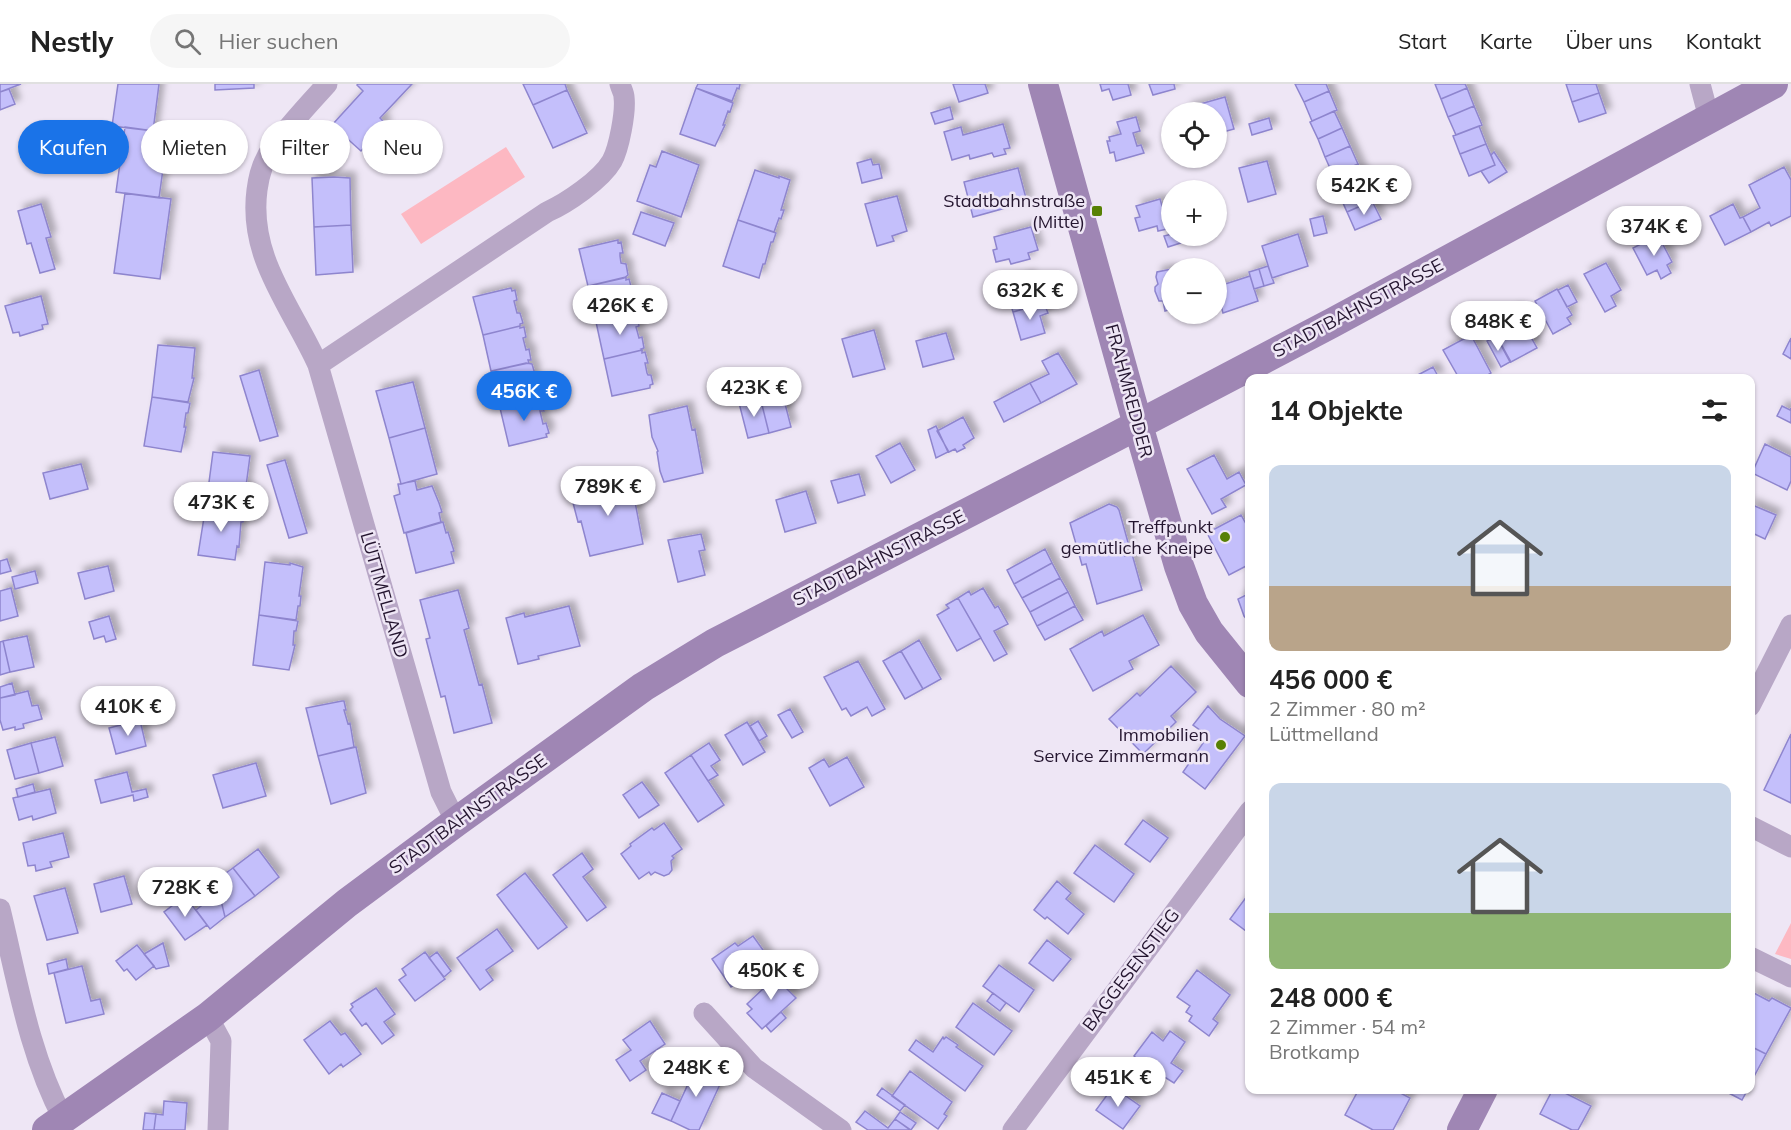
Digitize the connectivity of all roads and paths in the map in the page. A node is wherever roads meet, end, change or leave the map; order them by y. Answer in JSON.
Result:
{"nodes":[{"id":1,"x":327,"y":84,"type":"edge"},
{"id":2,"x":620,"y":84,"type":"edge"},
{"id":3,"x":1043,"y":84,"type":"edge"},
{"id":4,"x":1700,"y":84,"type":"edge"},
{"id":5,"x":1773,"y":84,"type":"edge"},
{"id":6,"x":1709,"y":118,"type":"junction"},
{"id":7,"x":318,"y":365,"type":"junction"},
{"id":8,"x":1138,"y":425,"type":"junction"},
{"id":9,"x":1791,"y":625,"type":"edge"},
{"id":10,"x":1245,"y":677,"type":"edge"},
{"id":11,"x":1755,"y":696,"type":"edge"},
{"id":12,"x":1245,"y":818,"type":"edge"},
{"id":13,"x":456,"y":822,"type":"junction"},
{"id":14,"x":1755,"y":829,"type":"edge"},
{"id":15,"x":1791,"y":847,"type":"edge"},
{"id":16,"x":0,"y":909,"type":"edge"},
{"id":17,"x":1755,"y":959,"type":"edge"},
{"id":18,"x":1791,"y":977,"type":"edge"},
{"id":19,"x":705,"y":1013,"type":"dead end"},
{"id":20,"x":208,"y":1017,"type":"junction"},
{"id":21,"x":1480,"y":1094,"type":"edge"},
{"id":22,"x":55,"y":1124,"type":"edge"},
{"id":23,"x":218,"y":1130,"type":"edge"},
{"id":24,"x":841,"y":1130,"type":"edge"},
{"id":25,"x":1012,"y":1130,"type":"edge"},
{"id":26,"x":1462,"y":1130,"type":"edge"}],
"edges":[{"from":1,"to":7,"type":"street","name":"LÜTTMELLAND"},
{"from":2,"to":7,"type":"street"},
{"from":3,"to":8,"type":"street","name":"FRAHMREDDER"},
{"from":4,"to":6,"type":"street"},
{"from":5,"to":6,"type":"street","name":"STADTBAHNSTRASSE"},
{"from":6,"to":8,"type":"street","name":"STADTBAHNSTRASSE"},
{"from":7,"to":13,"type":"street","name":"LÜTTMELLAND"},
{"from":8,"to":10,"type":"street","name":"FRAHMREDDER"},
{"from":8,"to":13,"type":"street","name":"STADTBAHNSTRASSE"},
{"from":9,"to":11,"type":"street"},
{"from":12,"to":25,"type":"street","name":"BAGGESENSTIEG"},
{"from":13,"to":20,"type":"street","name":"STADTBAHNSTRASSE"},
{"from":14,"to":15,"type":"street"},
{"from":16,"to":22,"type":"street"},
{"from":17,"to":18,"type":"street"},
{"from":19,"to":24,"type":"street"},
{"from":20,"to":22,"type":"street","name":"STADTBAHNSTRASSE"},
{"from":20,"to":23,"type":"street"},
{"from":21,"to":26,"type":"street"}]}
